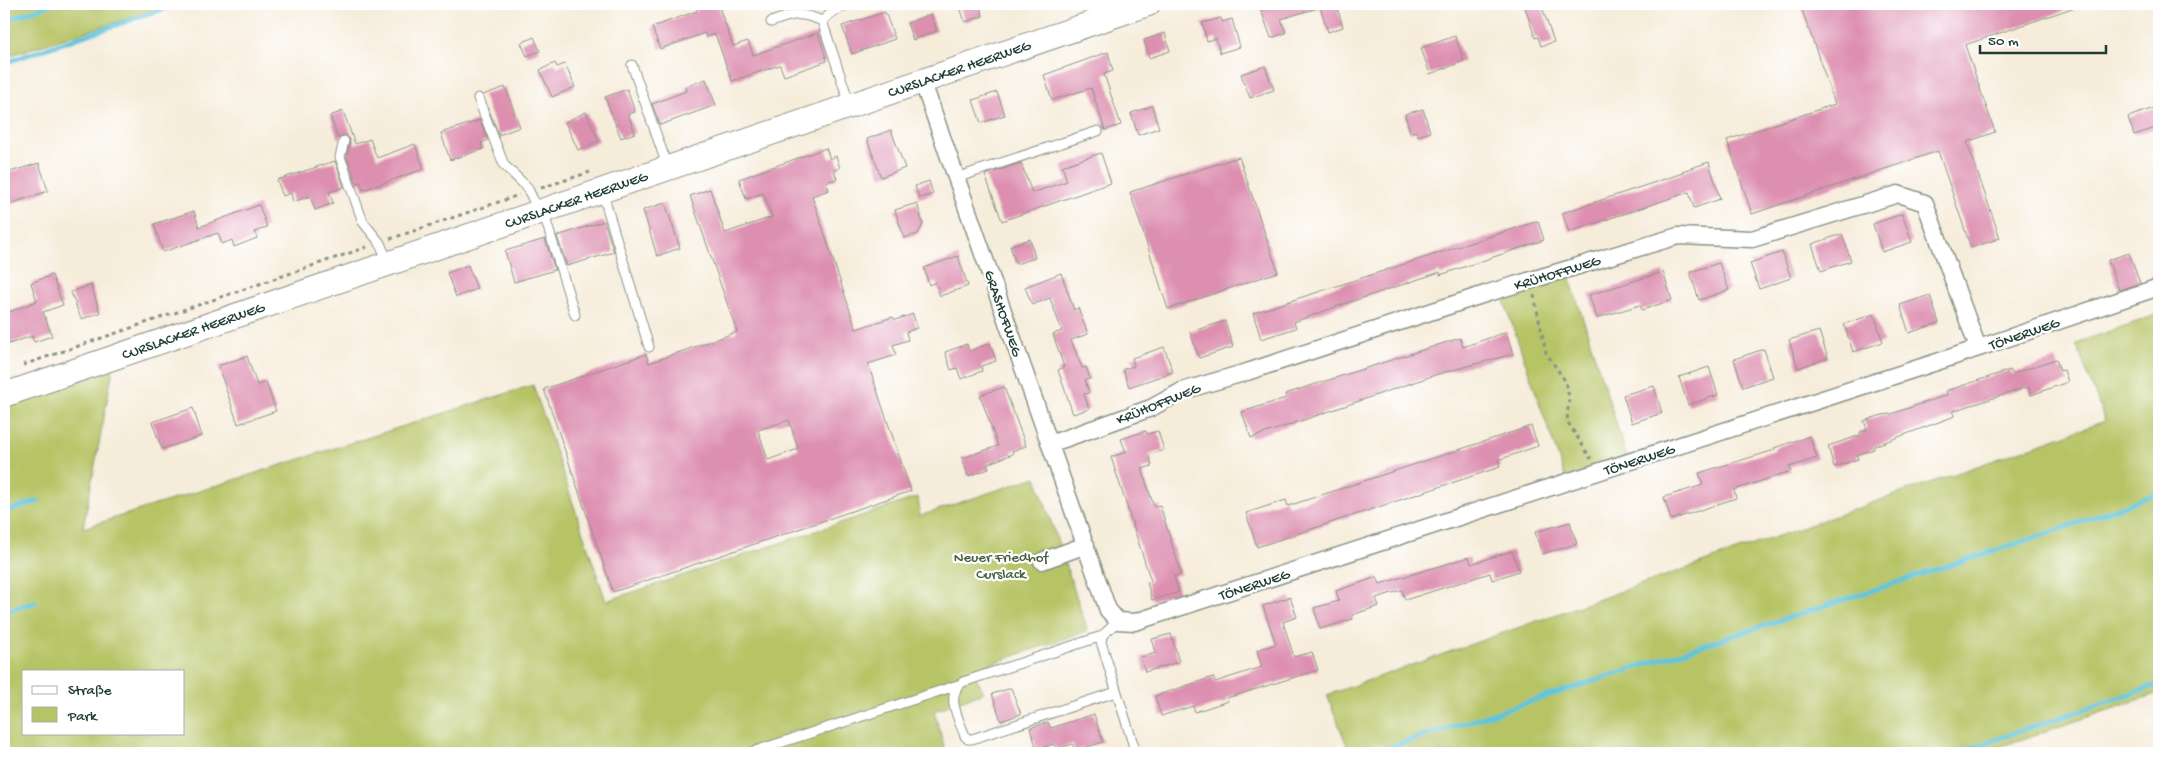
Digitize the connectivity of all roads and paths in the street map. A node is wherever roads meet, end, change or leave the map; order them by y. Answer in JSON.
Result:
{"nodes":[{"id":1,"x":848,"y":4,"type":"edge"},
{"id":2,"x":1148,"y":4,"type":"edge"},
{"id":3,"x":822,"y":21,"type":"junction"},
{"id":4,"x":771,"y":22,"type":"dead end"},
{"id":5,"x":632,"y":64,"type":"dead end"},
{"id":6,"x":922,"y":80,"type":"junction"},
{"id":7,"x":478,"y":98,"type":"dead end"},
{"id":8,"x":850,"y":105,"type":"junction"},
{"id":9,"x":1098,"y":131,"type":"dead end"},
{"id":10,"x":344,"y":141,"type":"dead end"},
{"id":11,"x":668,"y":168,"type":"junction"},
{"id":12,"x":956,"y":178,"type":"junction"},
{"id":13,"x":602,"y":190,"type":"junction"},
{"id":14,"x":541,"y":211,"type":"junction"},
{"id":15,"x":388,"y":263,"type":"junction"},
{"id":16,"x":1532,"y":280,"type":"junction"},
{"id":17,"x":2159,"y":287,"type":"edge"},
{"id":18,"x":575,"y":315,"type":"dead end"},
{"id":19,"x":648,"y":347,"type":"dead end"},
{"id":20,"x":1978,"y":348,"type":"junction"},
{"id":21,"x":4,"y":395,"type":"edge"},
{"id":22,"x":1050,"y":444,"type":"junction"},
{"id":23,"x":1599,"y":472,"type":"junction"},
{"id":24,"x":1086,"y":545,"type":"junction"},
{"id":25,"x":1042,"y":561,"type":"dead end"},
{"id":26,"x":1118,"y":621,"type":"junction"},
{"id":27,"x":1102,"y":636,"type":"junction"},
{"id":28,"x":958,"y":685,"type":"junction"},
{"id":29,"x":1116,"y":692,"type":"junction"},
{"id":30,"x":749,"y":753,"type":"edge"},
{"id":31,"x":1136,"y":753,"type":"edge"}],
"edges":[{"from":1,"to":3,"type":"lane"},
{"from":2,"to":6,"type":"main road","name":"CURSLACKER HEERWEG"},
{"from":3,"to":4,"type":"lane"},
{"from":3,"to":8,"type":"lane"},
{"from":5,"to":11,"type":"lane"},
{"from":6,"to":8,"type":"main road","name":"CURSLACKER HEERWEG"},
{"from":6,"to":12,"type":"street","name":"GRASHOFWEG"},
{"from":7,"to":14,"type":"lane"},
{"from":8,"to":11,"type":"main road","name":"CURSLACKER HEERWEG"},
{"from":9,"to":12,"type":"lane"},
{"from":10,"to":15,"type":"lane"},
{"from":11,"to":13,"type":"main road","name":"CURSLACKER HEERWEG"},
{"from":12,"to":22,"type":"street","name":"GRASHOFWEG"},
{"from":13,"to":14,"type":"main road","name":"CURSLACKER HEERWEG"},
{"from":13,"to":19,"type":"lane"},
{"from":14,"to":15,"type":"main road","name":"CURSLACKER HEERWEG"},
{"from":14,"to":18,"type":"lane"},
{"from":15,"to":21,"type":"main road","name":"CURSLACKER HEERWEG"},
{"from":16,"to":20,"type":"street","name":"KRÜHOFFWEG"},
{"from":16,"to":22,"type":"street","name":"KRÜHOFFWEG"},
{"from":16,"to":23,"type":"path"},
{"from":17,"to":20,"type":"street","name":"TÖNERWEG"},
{"from":20,"to":23,"type":"street","name":"TÖNERWEG"},
{"from":22,"to":24,"type":"street","name":"GRASHOFWEG"},
{"from":23,"to":26,"type":"street","name":"TÖNERWEG"},
{"from":24,"to":25,"type":"street"},
{"from":24,"to":26,"type":"street","name":"GRASHOFWEG"},
{"from":26,"to":27,"type":"lane"},
{"from":27,"to":28,"type":"lane"},
{"from":27,"to":29,"type":"lane"},
{"from":28,"to":29,"type":"lane"},
{"from":28,"to":30,"type":"lane"},
{"from":29,"to":31,"type":"lane"}]}
